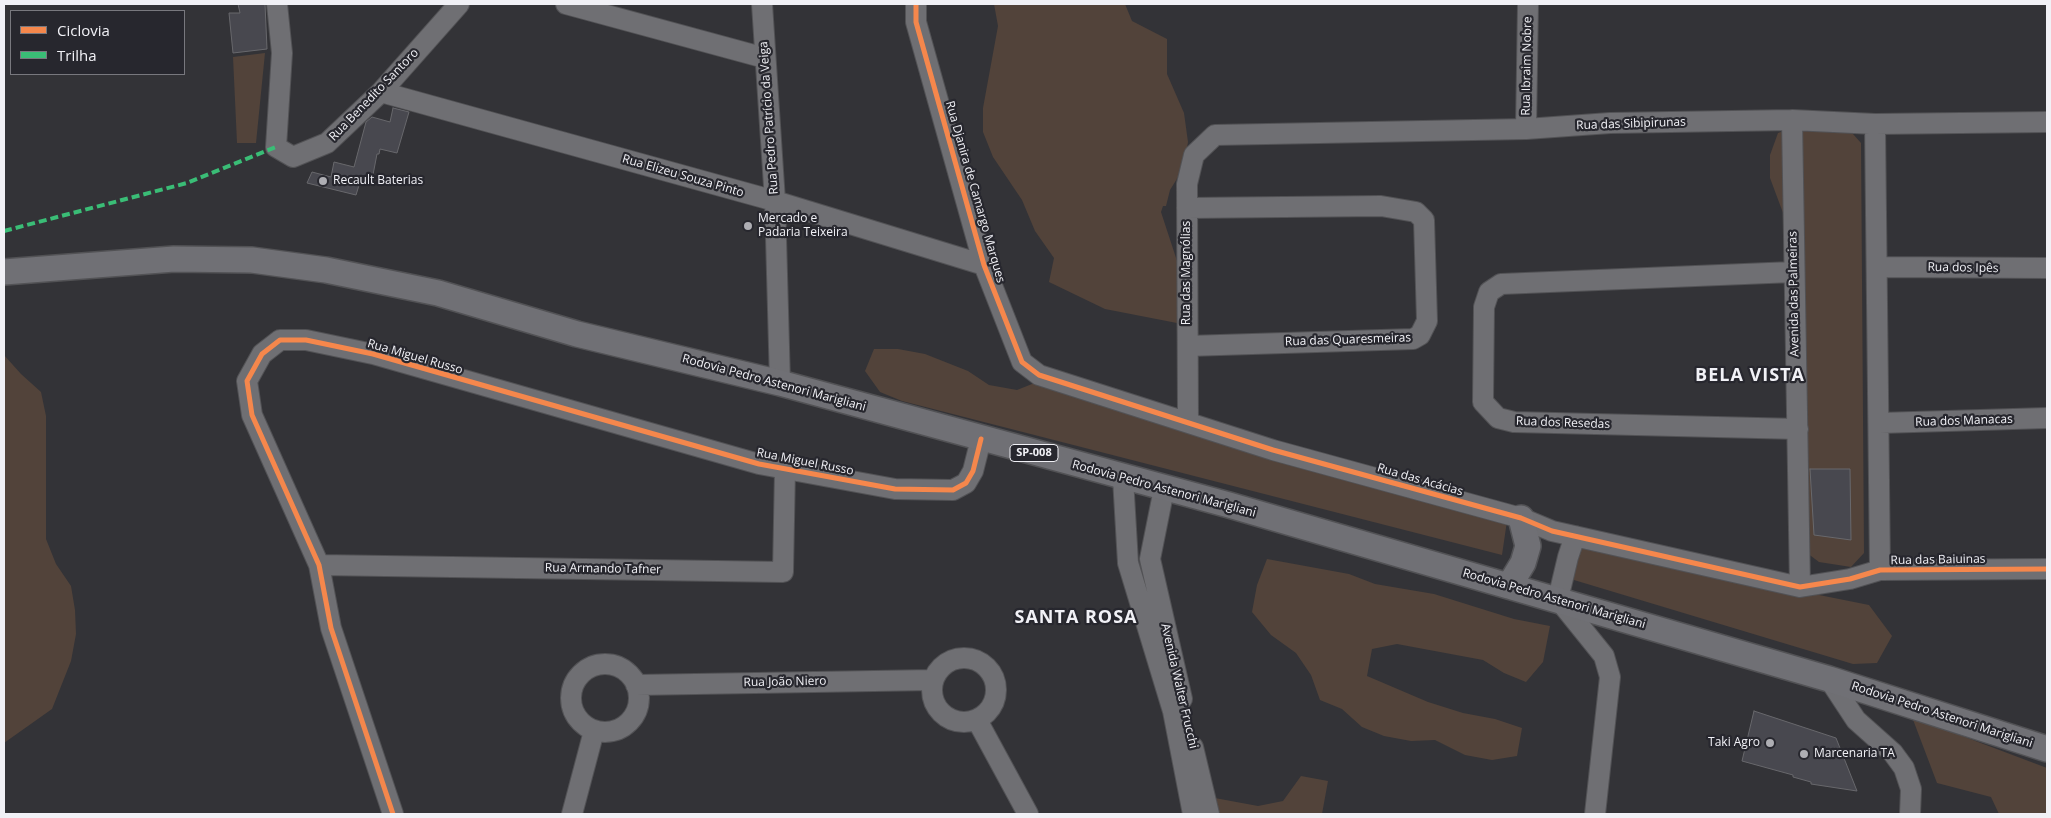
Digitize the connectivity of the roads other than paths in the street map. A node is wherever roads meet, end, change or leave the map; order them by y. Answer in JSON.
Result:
{"nodes":[{"id":1,"x":277,"y":4,"type":"edge"},
{"id":2,"x":460,"y":4,"type":"edge"},
{"id":3,"x":566,"y":4,"type":"edge"},
{"id":4,"x":762,"y":4,"type":"edge"},
{"id":5,"x":916,"y":4,"type":"edge"},
{"id":6,"x":1528,"y":4,"type":"edge"},
{"id":7,"x":765,"y":58,"type":"junction"},
{"id":8,"x":380,"y":92,"type":"junction"},
{"id":9,"x":1792,"y":120,"type":"junction"},
{"id":10,"x":2047,"y":122,"type":"edge"},
{"id":11,"x":1875,"y":124,"type":"junction"},
{"id":12,"x":1526,"y":129,"type":"junction"},
{"id":13,"x":1215,"y":135,"type":"joint"},
{"id":14,"x":775,"y":201,"type":"junction"},
{"id":15,"x":1187,"y":208,"type":"junction"},
{"id":16,"x":984,"y":265,"type":"junction"},
{"id":17,"x":1878,"y":267,"type":"junction"},
{"id":18,"x":2047,"y":268,"type":"edge"},
{"id":19,"x":4,"y":272,"type":"edge"},
{"id":20,"x":1793,"y":272,"type":"junction"},
{"id":21,"x":1188,"y":346,"type":"junction"},
{"id":22,"x":1039,"y":375,"type":"joint"},
{"id":23,"x":780,"y":383,"type":"junction"},
{"id":24,"x":2047,"y":418,"type":"edge"},
{"id":25,"x":1188,"y":422,"type":"junction"},
{"id":26,"x":1880,"y":423,"type":"junction"},
{"id":27,"x":1798,"y":429,"type":"junction"},
{"id":28,"x":981,"y":439,"type":"junction"},
{"id":29,"x":785,"y":469,"type":"junction"},
{"id":30,"x":1123,"y":478,"type":"junction"},
{"id":31,"x":1164,"y":488,"type":"junction"},
{"id":32,"x":1521,"y":518,"type":"junction"},
{"id":33,"x":1576,"y":536,"type":"junction"},
{"id":34,"x":1150,"y":559,"type":"junction"},
{"id":35,"x":1128,"y":563,"type":"junction"},
{"id":36,"x":319,"y":565,"type":"junction"},
{"id":37,"x":2047,"y":569,"type":"edge"},
{"id":38,"x":1880,"y":570,"type":"junction"},
{"id":39,"x":1508,"y":586,"type":"junction"},
{"id":40,"x":1800,"y":587,"type":"junction"},
{"id":41,"x":1558,"y":599,"type":"junction"},
{"id":42,"x":933,"y":680,"type":"junction"},
{"id":43,"x":1829,"y":680,"type":"junction"},
{"id":44,"x":636,"y":685,"type":"junction"},
{"id":45,"x":976,"y":720,"type":"junction"},
{"id":46,"x":594,"y":731,"type":"junction"},
{"id":47,"x":2047,"y":748,"type":"edge"},
{"id":48,"x":1597,"y":812,"type":"edge"},
{"id":49,"x":393,"y":814,"type":"edge"},
{"id":50,"x":572,"y":814,"type":"edge"},
{"id":51,"x":1028,"y":814,"type":"edge"},
{"id":52,"x":1193,"y":814,"type":"edge"},
{"id":53,"x":1209,"y":814,"type":"edge"},
{"id":54,"x":1910,"y":814,"type":"edge"}],
"edges":[{"from":1,"to":8,"type":"street","name":"Rua Benedito Santoro"},
{"from":2,"to":8,"type":"street","name":"Rua Benedito Santoro"},
{"from":3,"to":7,"type":"street"},
{"from":4,"to":7,"type":"street","name":"Rua Pedro Patrício da Veiga"},
{"from":5,"to":16,"type":"street","name":"Rua Djanira de Camargo Marques"},
{"from":6,"to":12,"type":"street","name":"Rua Ibraim Nobre"},
{"from":7,"to":14,"type":"street","name":"Rua Pedro Patrício da Veiga"},
{"from":8,"to":14,"type":"street","name":"Rua Elizeu Souza Pinto"},
{"from":9,"to":11,"type":"street","name":"Rua das Sibipirunas"},
{"from":9,"to":12,"type":"street","name":"Rua das Sibipirunas"},
{"from":9,"to":20,"type":"street","name":"Avenida das Palmeiras"},
{"from":10,"to":11,"type":"street","name":"Rua das Sibipirunas"},
{"from":11,"to":17,"type":"street"},
{"from":12,"to":13,"type":"street","name":"Rua das Sibipirunas"},
{"from":13,"to":15,"type":"street","name":"Rua das Magnólias"},
{"from":14,"to":16,"type":"street","name":"Rua Elizeu Souza Pinto"},
{"from":14,"to":23,"type":"street","name":"Rua Pedro Patrício da Veiga"},
{"from":15,"to":21,"type":"street","name":"Rua das Magnólias"},
{"from":15,"to":21,"type":"street","name":"Rua das Quaresmeiras"},
{"from":16,"to":22,"type":"street","name":"Rua Djanira de Camargo Marques"},
{"from":17,"to":18,"type":"street","name":"Rua dos Ipês"},
{"from":17,"to":26,"type":"street"},
{"from":19,"to":23,"type":"main road","name":"Rodovia Pedro Astenori Marigliani","number":"SP-008"},
{"from":20,"to":27,"type":"street","name":"Avenida das Palmeiras"},
{"from":20,"to":27,"type":"street","name":"Rua dos Resedas"},
{"from":21,"to":25,"type":"street","name":"Rua das Magnólias"},
{"from":22,"to":25,"type":"street","name":"Rua das Acácias"},
{"from":23,"to":28,"type":"main road","name":"Rodovia Pedro Astenori Marigliani","number":"SP-008"},
{"from":24,"to":26,"type":"street","name":"Rua dos Manacas"},
{"from":25,"to":32,"type":"street","name":"Rua das Acácias"},
{"from":26,"to":38,"type":"street"},
{"from":27,"to":40,"type":"street","name":"Avenida das Palmeiras"},
{"from":28,"to":29,"type":"street","name":"Rua Miguel Russo"},
{"from":28,"to":30,"type":"main road","name":"Rodovia Pedro Astenori Marigliani","number":"SP-008"},
{"from":29,"to":36,"type":"street","name":"Rua Armando Tafner"},
{"from":29,"to":36,"type":"street","name":"Rua Miguel Russo"},
{"from":30,"to":31,"type":"main road","name":"Rodovia Pedro Astenori Marigliani","number":"SP-008"},
{"from":30,"to":35,"type":"street","name":"Avenida Walter Frucchi"},
{"from":31,"to":34,"type":"street"},
{"from":31,"to":39,"type":"main road","name":"Rodovia Pedro Astenori Marigliani","number":"SP-008"},
{"from":32,"to":33,"type":"street","name":"Rua das Acácias"},
{"from":32,"to":39,"type":"main road"},
{"from":33,"to":40,"type":"street","name":"Rua das Acácias"},
{"from":33,"to":41,"type":"street"},
{"from":34,"to":35,"type":"street"},
{"from":34,"to":53,"type":"street","name":"Avenida Walter Frucchi"},
{"from":35,"to":52,"type":"street","name":"Avenida Walter Frucchi"},
{"from":36,"to":49,"type":"street","name":"Rua Miguel Russo"},
{"from":37,"to":38,"type":"street","name":"Rua das Baiuinas"},
{"from":38,"to":40,"type":"street","name":"Rua das Baiuinas"},
{"from":39,"to":41,"type":"main road","name":"Rodovia Pedro Astenori Marigliani","number":"SP-008"},
{"from":41,"to":43,"type":"main road","name":"Rodovia Pedro Astenori Marigliani","number":"SP-008"},
{"from":41,"to":48,"type":"street"},
{"from":42,"to":44,"type":"street","name":"Rua João Niero"},
{"from":42,"to":45,"type":"street"},
{"from":42,"to":45,"type":"street"},
{"from":43,"to":47,"type":"main road","name":"Rodovia Pedro Astenori Marigliani","number":"SP-008"},
{"from":43,"to":54,"type":"street"},
{"from":44,"to":46,"type":"street"},
{"from":44,"to":46,"type":"street"},
{"from":45,"to":51,"type":"street"},
{"from":46,"to":50,"type":"street"}]}
